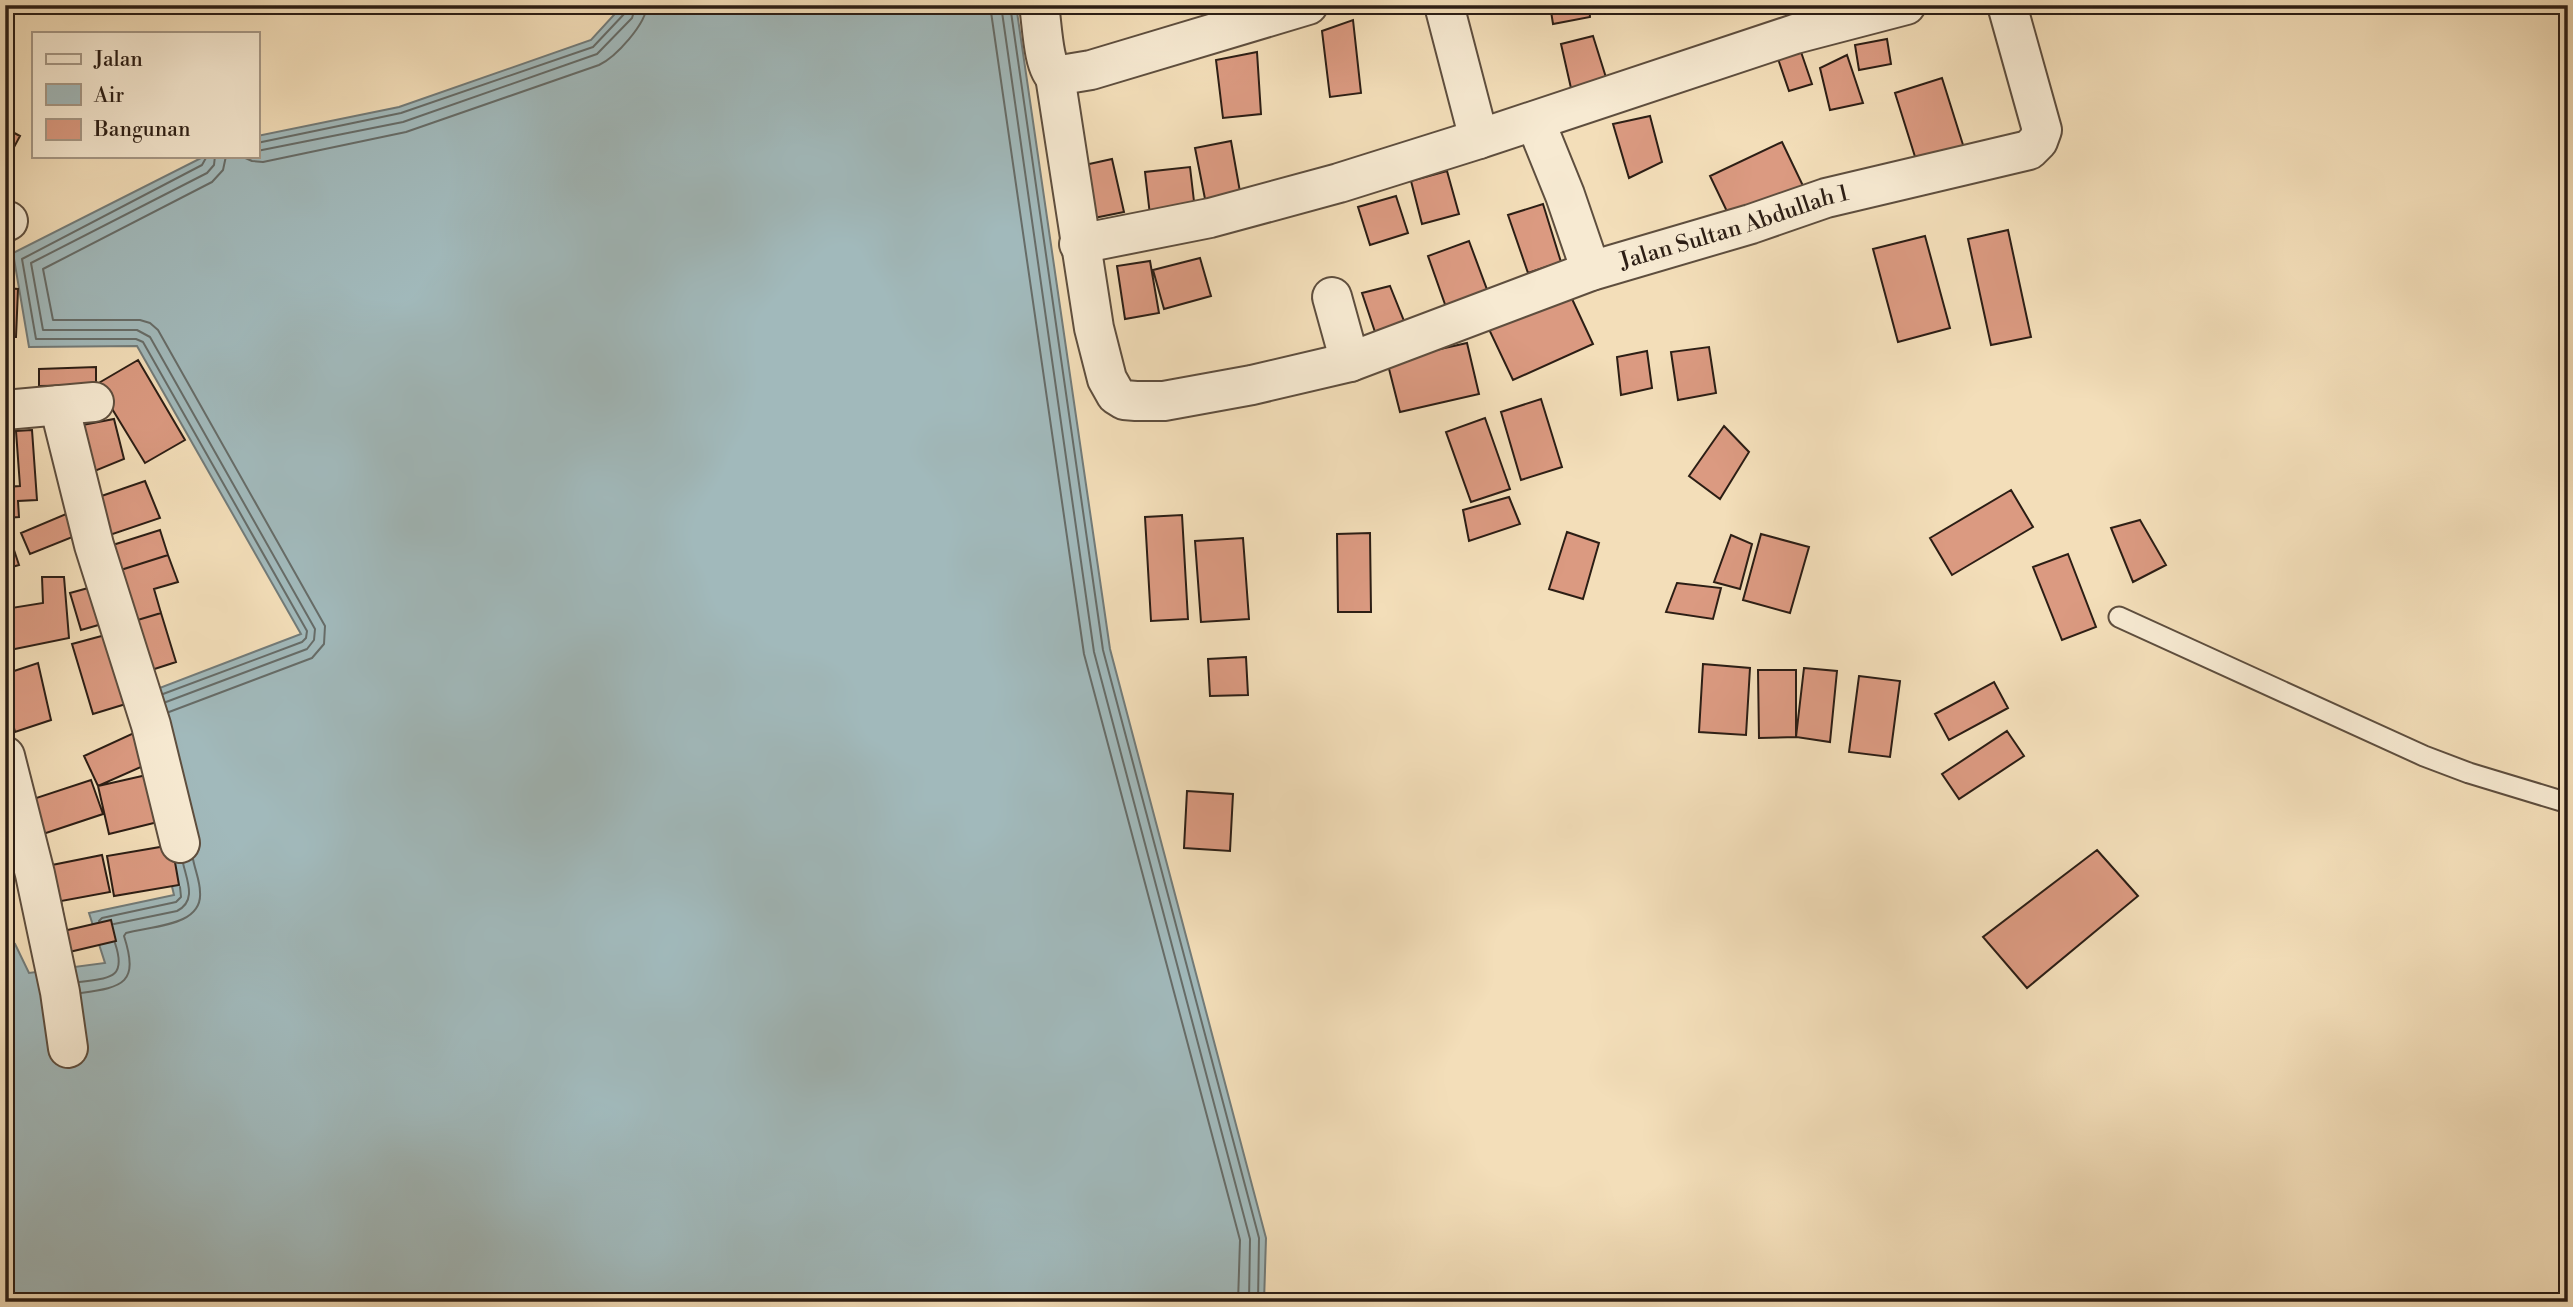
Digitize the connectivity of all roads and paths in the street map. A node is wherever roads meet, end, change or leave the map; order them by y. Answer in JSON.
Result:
{"nodes":[{"id":1,"x":1040,"y":5,"type":"edge"},
{"id":2,"x":1308,"y":5,"type":"edge"},
{"id":3,"x":1444,"y":5,"type":"edge"},
{"id":4,"x":1906,"y":5,"type":"edge"},
{"id":5,"x":2007,"y":5,"type":"edge"},
{"id":6,"x":1055,"y":76,"type":"junction"},
{"id":7,"x":1535,"y":121,"type":"junction"},
{"id":8,"x":1479,"y":139,"type":"junction"},
{"id":9,"x":1079,"y":244,"type":"junction"},
{"id":10,"x":1591,"y":271,"type":"junction"},
{"id":11,"x":1332,"y":296,"type":"dead end"},
{"id":12,"x":1350,"y":362,"type":"junction"},
{"id":13,"x":5,"y":410,"type":"edge"},
{"id":14,"x":2119,"y":617,"type":"dead end"},
{"id":15,"x":5,"y":756,"type":"edge"},
{"id":16,"x":2568,"y":803,"type":"edge"},
{"id":17,"x":180,"y":843,"type":"dead end"},
{"id":18,"x":68,"y":1048,"type":"dead end"}],
"edges":[{"from":1,"to":6,"type":"street"},
{"from":2,"to":6,"type":"street"},
{"from":3,"to":8,"type":"street"},
{"from":4,"to":7,"type":"street"},
{"from":5,"to":10,"type":"street","name":"Jalan Sultan Abdullah 1"},
{"from":6,"to":9,"type":"street"},
{"from":7,"to":8,"type":"street"},
{"from":7,"to":10,"type":"street","name":"Jalan Sultan Abdullah 1"},
{"from":8,"to":9,"type":"street"},
{"from":9,"to":12,"type":"street"},
{"from":10,"to":12,"type":"street"},
{"from":11,"to":12,"type":"street"},
{"from":13,"to":17,"type":"street"},
{"from":14,"to":16,"type":"lane"},
{"from":15,"to":18,"type":"street"}]}
